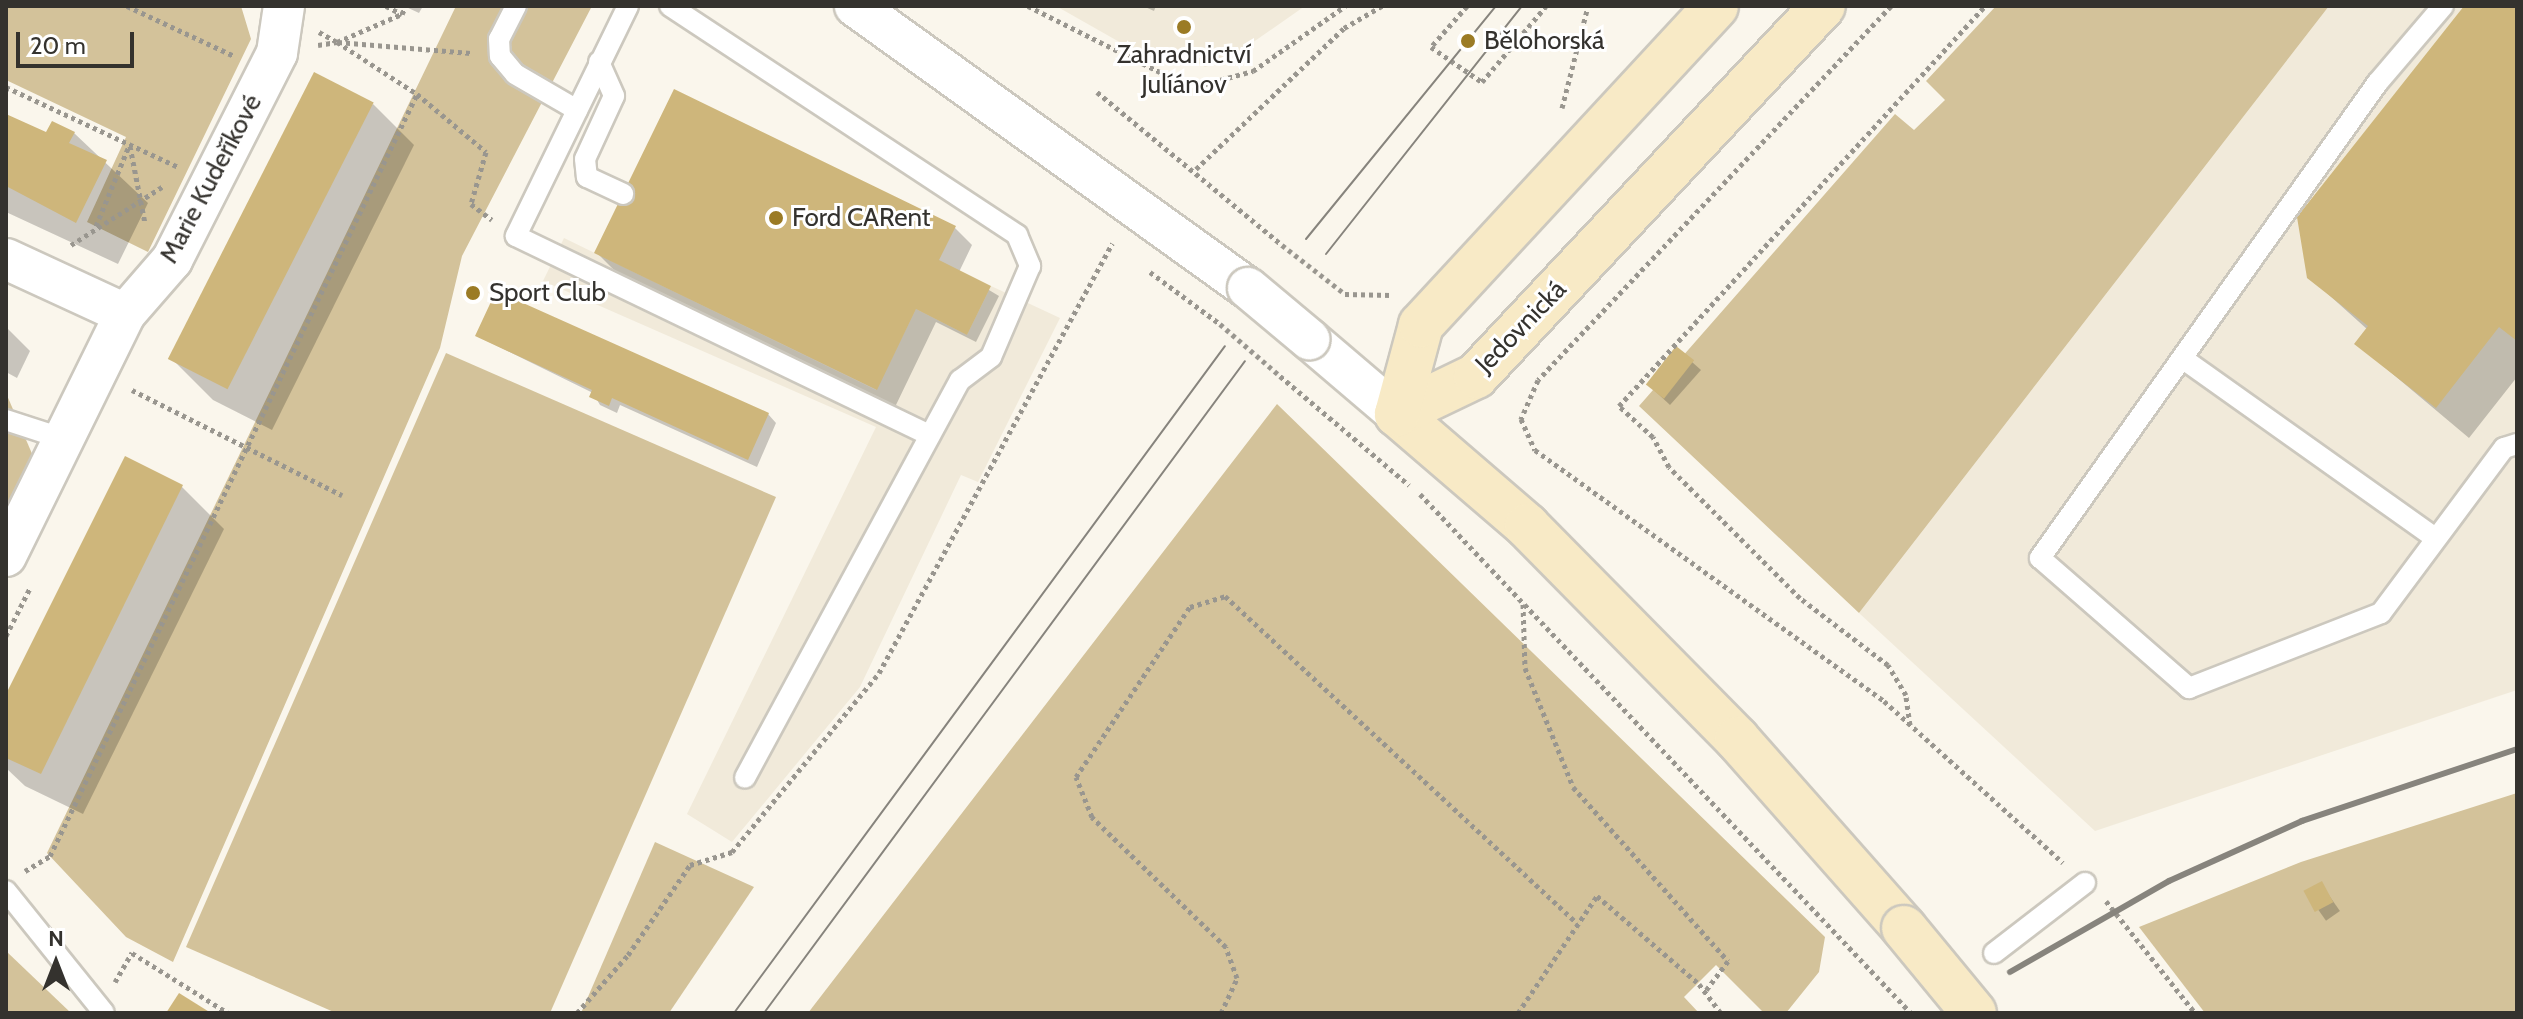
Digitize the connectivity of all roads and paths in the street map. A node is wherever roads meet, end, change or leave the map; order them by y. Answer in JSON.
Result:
{"nodes":[{"id":1,"x":127,"y":6,"type":"edge"},
{"id":2,"x":386,"y":6,"type":"edge"},
{"id":3,"x":406,"y":6,"type":"edge"},
{"id":4,"x":516,"y":6,"type":"edge"},
{"id":5,"x":628,"y":6,"type":"edge"},
{"id":6,"x":670,"y":6,"type":"edge"},
{"id":7,"x":855,"y":6,"type":"edge"},
{"id":8,"x":1028,"y":6,"type":"edge"},
{"id":9,"x":1345,"y":6,"type":"edge"},
{"id":10,"x":1382,"y":6,"type":"edge"},
{"id":11,"x":1467,"y":6,"type":"edge"},
{"id":12,"x":1546,"y":6,"type":"edge"},
{"id":13,"x":1588,"y":6,"type":"edge"},
{"id":14,"x":1716,"y":6,"type":"edge"},
{"id":15,"x":1823,"y":6,"type":"edge"},
{"id":16,"x":1891,"y":6,"type":"edge"},
{"id":17,"x":1985,"y":6,"type":"edge"},
{"id":18,"x":2443,"y":6,"type":"edge"},
{"id":19,"x":286,"y":10,"type":"edge"},
{"id":20,"x":402,"y":14,"type":"junction"},
{"id":21,"x":337,"y":42,"type":"junction"},
{"id":22,"x":500,"y":56,"type":"junction"},
{"id":23,"x":272,"y":62,"type":"junction"},
{"id":24,"x":599,"y":62,"type":"junction"},
{"id":25,"x":6,"y":87,"type":"edge"},
{"id":26,"x":1097,"y":92,"type":"dead end"},
{"id":27,"x":417,"y":94,"type":"junction"},
{"id":28,"x":577,"y":110,"type":"junction"},
{"id":29,"x":1560,"y":117,"type":"dead end"},
{"id":30,"x":130,"y":146,"type":"junction"},
{"id":31,"x":1196,"y":169,"type":"junction"},
{"id":32,"x":623,"y":194,"type":"dead end"},
{"id":33,"x":140,"y":200,"type":"junction"},
{"id":34,"x":95,"y":227,"type":"junction"},
{"id":35,"x":516,"y":236,"type":"junction"},
{"id":36,"x":148,"y":238,"type":"dead end"},
{"id":37,"x":71,"y":245,"type":"dead end"},
{"id":38,"x":1124,"y":252,"type":"dead end"},
{"id":39,"x":6,"y":259,"type":"edge"},
{"id":40,"x":1136,"y":261,"type":"dead end"},
{"id":41,"x":1402,"y":284,"type":"dead end"},
{"id":42,"x":125,"y":314,"type":"junction"},
{"id":43,"x":2186,"y":361,"type":"junction"},
{"id":44,"x":132,"y":390,"type":"dead end"},
{"id":45,"x":1397,"y":414,"type":"junction"},
{"id":46,"x":6,"y":420,"type":"edge"},
{"id":47,"x":930,"y":435,"type":"junction"},
{"id":48,"x":61,"y":438,"type":"junction"},
{"id":49,"x":2517,"y":444,"type":"edge"},
{"id":50,"x":246,"y":445,"type":"junction"},
{"id":51,"x":342,"y":495,"type":"dead end"},
{"id":52,"x":2435,"y":538,"type":"junction"},
{"id":53,"x":6,"y":556,"type":"edge"},
{"id":54,"x":1523,"y":604,"type":"junction"},
{"id":55,"x":1910,"y":725,"type":"junction"},
{"id":56,"x":745,"y":778,"type":"dead end"},
{"id":57,"x":12,"y":883,"type":"edge"},
{"id":58,"x":2085,"y":883,"type":"junction"},
{"id":59,"x":1577,"y":923,"type":"junction"},
{"id":60,"x":1994,"y":953,"type":"dead end"},
{"id":61,"x":1705,"y":992,"type":"junction"},
{"id":62,"x":102,"y":1012,"type":"edge"},
{"id":63,"x":228,"y":1013,"type":"edge"},
{"id":64,"x":577,"y":1013,"type":"edge"},
{"id":65,"x":1221,"y":1013,"type":"edge"},
{"id":66,"x":1518,"y":1013,"type":"edge"},
{"id":67,"x":1721,"y":1013,"type":"edge"},
{"id":68,"x":1911,"y":1013,"type":"edge"},
{"id":69,"x":1974,"y":1013,"type":"edge"},
{"id":70,"x":2195,"y":1013,"type":"edge"}],
"edges":[{"from":1,"to":23,"type":"path"},
{"from":2,"to":20,"type":"path"},
{"from":3,"to":20,"type":"path"},
{"from":4,"to":22,"type":"lane"},
{"from":5,"to":24,"type":"lane"},
{"from":6,"to":47,"type":"lane"},
{"from":7,"to":45,"type":"street","bridge":true},
{"from":8,"to":9,"type":"path"},
{"from":10,"to":31,"type":"path"},
{"from":11,"to":12,"type":"path"},
{"from":13,"to":29,"type":"path"},
{"from":14,"to":45,"type":"main road"},
{"from":15,"to":45,"type":"main road","name":"Jedovnická"},
{"from":16,"to":55,"type":"path"},
{"from":17,"to":55,"type":"path"},
{"from":18,"to":43,"type":"lane"},
{"from":19,"to":21,"type":"path"},
{"from":19,"to":23,"type":"street","name":"Marie Kudeříkové"},
{"from":20,"to":21,"type":"path"},
{"from":21,"to":22,"type":"path"},
{"from":21,"to":23,"type":"path"},
{"from":21,"to":27,"type":"path"},
{"from":22,"to":28,"type":"lane"},
{"from":23,"to":42,"type":"street","name":"Marie Kudeříkové"},
{"from":24,"to":28,"type":"lane"},
{"from":24,"to":32,"type":"lane"},
{"from":25,"to":30,"type":"path"},
{"from":26,"to":31,"type":"path"},
{"from":27,"to":35,"type":"path"},
{"from":27,"to":50,"type":"path"},
{"from":28,"to":35,"type":"lane"},
{"from":30,"to":33,"type":"path"},
{"from":30,"to":33,"type":"path"},
{"from":30,"to":34,"type":"path"},
{"from":31,"to":41,"type":"path","bridge":true},
{"from":33,"to":34,"type":"path"},
{"from":33,"to":36,"type":"path"},
{"from":34,"to":37,"type":"path"},
{"from":35,"to":47,"type":"lane"},
{"from":38,"to":64,"type":"path"},
{"from":39,"to":42,"type":"street"},
{"from":40,"to":54,"type":"path","bridge":true},
{"from":42,"to":48,"type":"street","name":"Marie Kudeříkové"},
{"from":43,"to":52,"type":"lane"},
{"from":43,"to":52,"type":"lane"},
{"from":44,"to":50,"type":"path"},
{"from":45,"to":69,"type":"main road","bridge":true},
{"from":46,"to":48,"type":"lane"},
{"from":47,"to":56,"type":"lane"},
{"from":48,"to":53,"type":"street","name":"Marie Kudeříkové"},
{"from":49,"to":52,"type":"lane"},
{"from":50,"to":51,"type":"path"},
{"from":50,"to":57,"type":"path"},
{"from":54,"to":61,"type":"path"},
{"from":54,"to":68,"type":"path"},
{"from":55,"to":58,"type":"path"},
{"from":57,"to":62,"type":"lane"},
{"from":58,"to":60,"type":"lane"},
{"from":58,"to":70,"type":"path"},
{"from":59,"to":61,"type":"path"},
{"from":59,"to":65,"type":"path"},
{"from":59,"to":66,"type":"path"},
{"from":61,"to":67,"type":"path"},
{"from":62,"to":63,"type":"path"}]}
